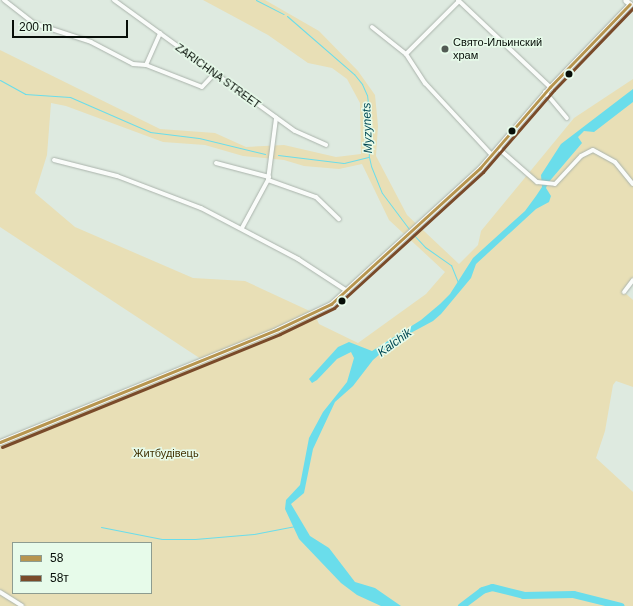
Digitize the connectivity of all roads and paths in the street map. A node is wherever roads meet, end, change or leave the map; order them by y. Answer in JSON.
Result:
{"nodes":[{"id":1,"x":4,"y":0,"type":"edge"},
{"id":2,"x":114,"y":0,"type":"edge"},
{"id":3,"x":458,"y":0,"type":"edge"},
{"id":4,"x":625,"y":0,"type":"edge"},
{"id":5,"x":632,"y":3,"type":"edge"},
{"id":6,"x":372,"y":27,"type":"dead end"},
{"id":7,"x":160,"y":33,"type":"junction"},
{"id":8,"x":406,"y":54,"type":"junction"},
{"id":9,"x":146,"y":65,"type":"junction"},
{"id":10,"x":214,"y":74,"type":"junction"},
{"id":11,"x":550,"y":87,"type":"junction"},
{"id":12,"x":545,"y":92,"type":"junction"},
{"id":13,"x":276,"y":118,"type":"junction"},
{"id":14,"x":567,"y":118,"type":"dead end"},
{"id":15,"x":326,"y":145,"type":"dead end"},
{"id":16,"x":498,"y":148,"type":"junction"},
{"id":17,"x":492,"y":155,"type":"junction"},
{"id":18,"x":54,"y":160,"type":"dead end"},
{"id":19,"x":216,"y":163,"type":"dead end"},
{"id":20,"x":268,"y":178,"type":"junction"},
{"id":21,"x":633,"y":184,"type":"edge"},
{"id":22,"x":339,"y":219,"type":"dead end"},
{"id":23,"x":242,"y":228,"type":"junction"},
{"id":24,"x":633,"y":280,"type":"edge"},
{"id":25,"x":348,"y":292,"type":"junction"},
{"id":26,"x":624,"y":292,"type":"dead end"},
{"id":27,"x":0,"y":442,"type":"edge"},
{"id":28,"x":0,"y":592,"type":"edge"},
{"id":29,"x":22,"y":606,"type":"edge"}],
"edges":[{"from":1,"to":9,"type":"street"},
{"from":2,"to":7,"type":"street","name":"ZARICHNA STREET"},
{"from":3,"to":8,"type":"street"},
{"from":3,"to":11,"type":"street"},
{"from":4,"to":5,"type":"street"},
{"from":5,"to":11,"type":"street"},
{"from":6,"to":8,"type":"street"},
{"from":7,"to":9,"type":"street"},
{"from":7,"to":10,"type":"street","name":"ZARICHNA STREET"},
{"from":8,"to":17,"type":"street"},
{"from":9,"to":10,"type":"street"},
{"from":10,"to":13,"type":"street","name":"ZARICHNA STREET"},
{"from":11,"to":12,"type":"street"},
{"from":12,"to":14,"type":"street"},
{"from":12,"to":16,"type":"street"},
{"from":13,"to":15,"type":"street","name":"ZARICHNA STREET"},
{"from":13,"to":20,"type":"street"},
{"from":16,"to":17,"type":"street"},
{"from":16,"to":21,"type":"street"},
{"from":17,"to":25,"type":"street"},
{"from":18,"to":23,"type":"street"},
{"from":19,"to":20,"type":"street"},
{"from":20,"to":22,"type":"street"},
{"from":20,"to":23,"type":"street"},
{"from":23,"to":25,"type":"street"},
{"from":24,"to":26,"type":"street"},
{"from":25,"to":27,"type":"street"},
{"from":28,"to":29,"type":"street"}]}
